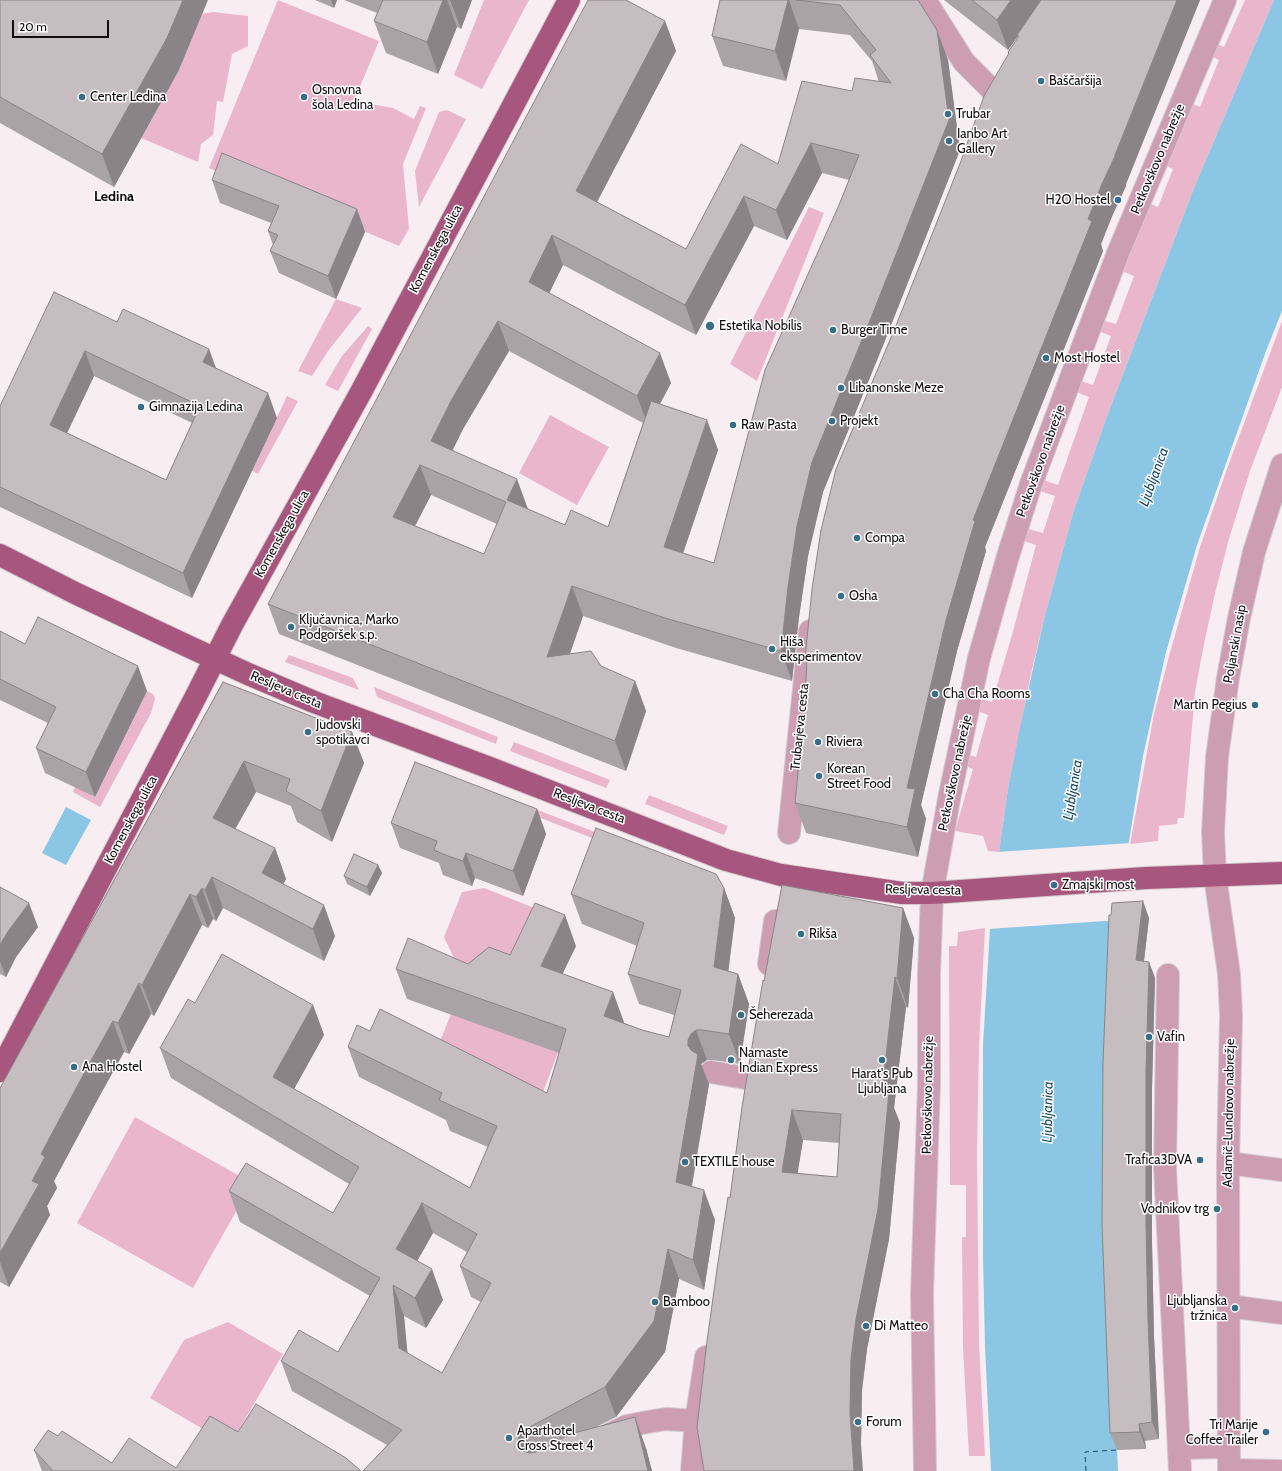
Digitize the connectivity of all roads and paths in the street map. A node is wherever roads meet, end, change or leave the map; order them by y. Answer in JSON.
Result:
{"nodes":[{"id":1,"x":569,"y":0,"type":"edge"},
{"id":2,"x":925,"y":0,"type":"edge"},
{"id":3,"x":1225,"y":0,"type":"edge"},
{"id":4,"x":996,"y":92,"type":"edge"},
{"id":5,"x":1282,"y":465,"type":"edge"},
{"id":6,"x":0,"y":555,"type":"edge"},
{"id":7,"x":812,"y":610,"type":"edge"},
{"id":8,"x":215,"y":659,"type":"junction"},
{"id":9,"x":789,"y":833,"type":"dead end"},
{"id":10,"x":1282,"y":873,"type":"edge"},
{"id":11,"x":1216,"y":876,"type":"junction"},
{"id":12,"x":932,"y":893,"type":"junction"},
{"id":13,"x":775,"y":922,"type":"edge"},
{"id":14,"x":1168,"y":976,"type":"dead end"},
{"id":15,"x":766,"y":983,"type":"edge"},
{"id":16,"x":754,"y":1057,"type":"edge"},
{"id":17,"x":0,"y":1071,"type":"edge"},
{"id":18,"x":711,"y":1072,"type":"dead end"},
{"id":19,"x":1228,"y":1163,"type":"junction"},
{"id":20,"x":1282,"y":1170,"type":"edge"},
{"id":21,"x":1228,"y":1306,"type":"junction"},
{"id":22,"x":1282,"y":1314,"type":"edge"},
{"id":23,"x":710,"y":1335,"type":"edge"},
{"id":24,"x":696,"y":1421,"type":"junction"},
{"id":25,"x":596,"y":1441,"type":"edge"},
{"id":26,"x":1229,"y":1447,"type":"junction"},
{"id":27,"x":1179,"y":1448,"type":"junction"},
{"id":28,"x":692,"y":1471,"type":"edge"},
{"id":29,"x":925,"y":1471,"type":"edge"},
{"id":30,"x":1180,"y":1471,"type":"edge"},
{"id":31,"x":1229,"y":1471,"type":"edge"},
{"id":32,"x":1280,"y":1471,"type":"edge"}],
"edges":[{"from":1,"to":8,"type":"main road","name":"Komenskega ulica"},
{"from":2,"to":4,"type":"street"},
{"from":3,"to":12,"type":"street","name":"Petkovškovo nabrežje"},
{"from":5,"to":11,"type":"street","name":"Poljanski nasip"},
{"from":6,"to":8,"type":"main road","name":"Resljeva cesta"},
{"from":7,"to":9,"type":"street","name":"Trubarjeva cesta"},
{"from":8,"to":12,"type":"main road","name":"Resljeva cesta"},
{"from":8,"to":17,"type":"main road","name":"Komenskega ulica"},
{"from":10,"to":11,"type":"main road","name":"Resljeva cesta"},
{"from":11,"to":12,"type":"main road","name":"Resljeva cesta"},
{"from":11,"to":19,"type":"street","name":"Adamič-Lundrovo nabrežje"},
{"from":12,"to":29,"type":"street","name":"Petkovškovo nabrežje"},
{"from":13,"to":15,"type":"street"},
{"from":14,"to":27,"type":"street"},
{"from":16,"to":18,"type":"street"},
{"from":19,"to":20,"type":"street"},
{"from":19,"to":21,"type":"street","name":"Adamič-Lundrovo nabrežje"},
{"from":21,"to":22,"type":"street"},
{"from":21,"to":26,"type":"street","name":"Adamič-Lundrovo nabrežje"},
{"from":23,"to":24,"type":"street"},
{"from":24,"to":25,"type":"street"},
{"from":24,"to":28,"type":"street"},
{"from":26,"to":27,"type":"street"},
{"from":26,"to":31,"type":"street","name":"Adamič-Lundrovo nabrežje"},
{"from":27,"to":30,"type":"street"},
{"from":31,"to":32,"type":"street"}]}
